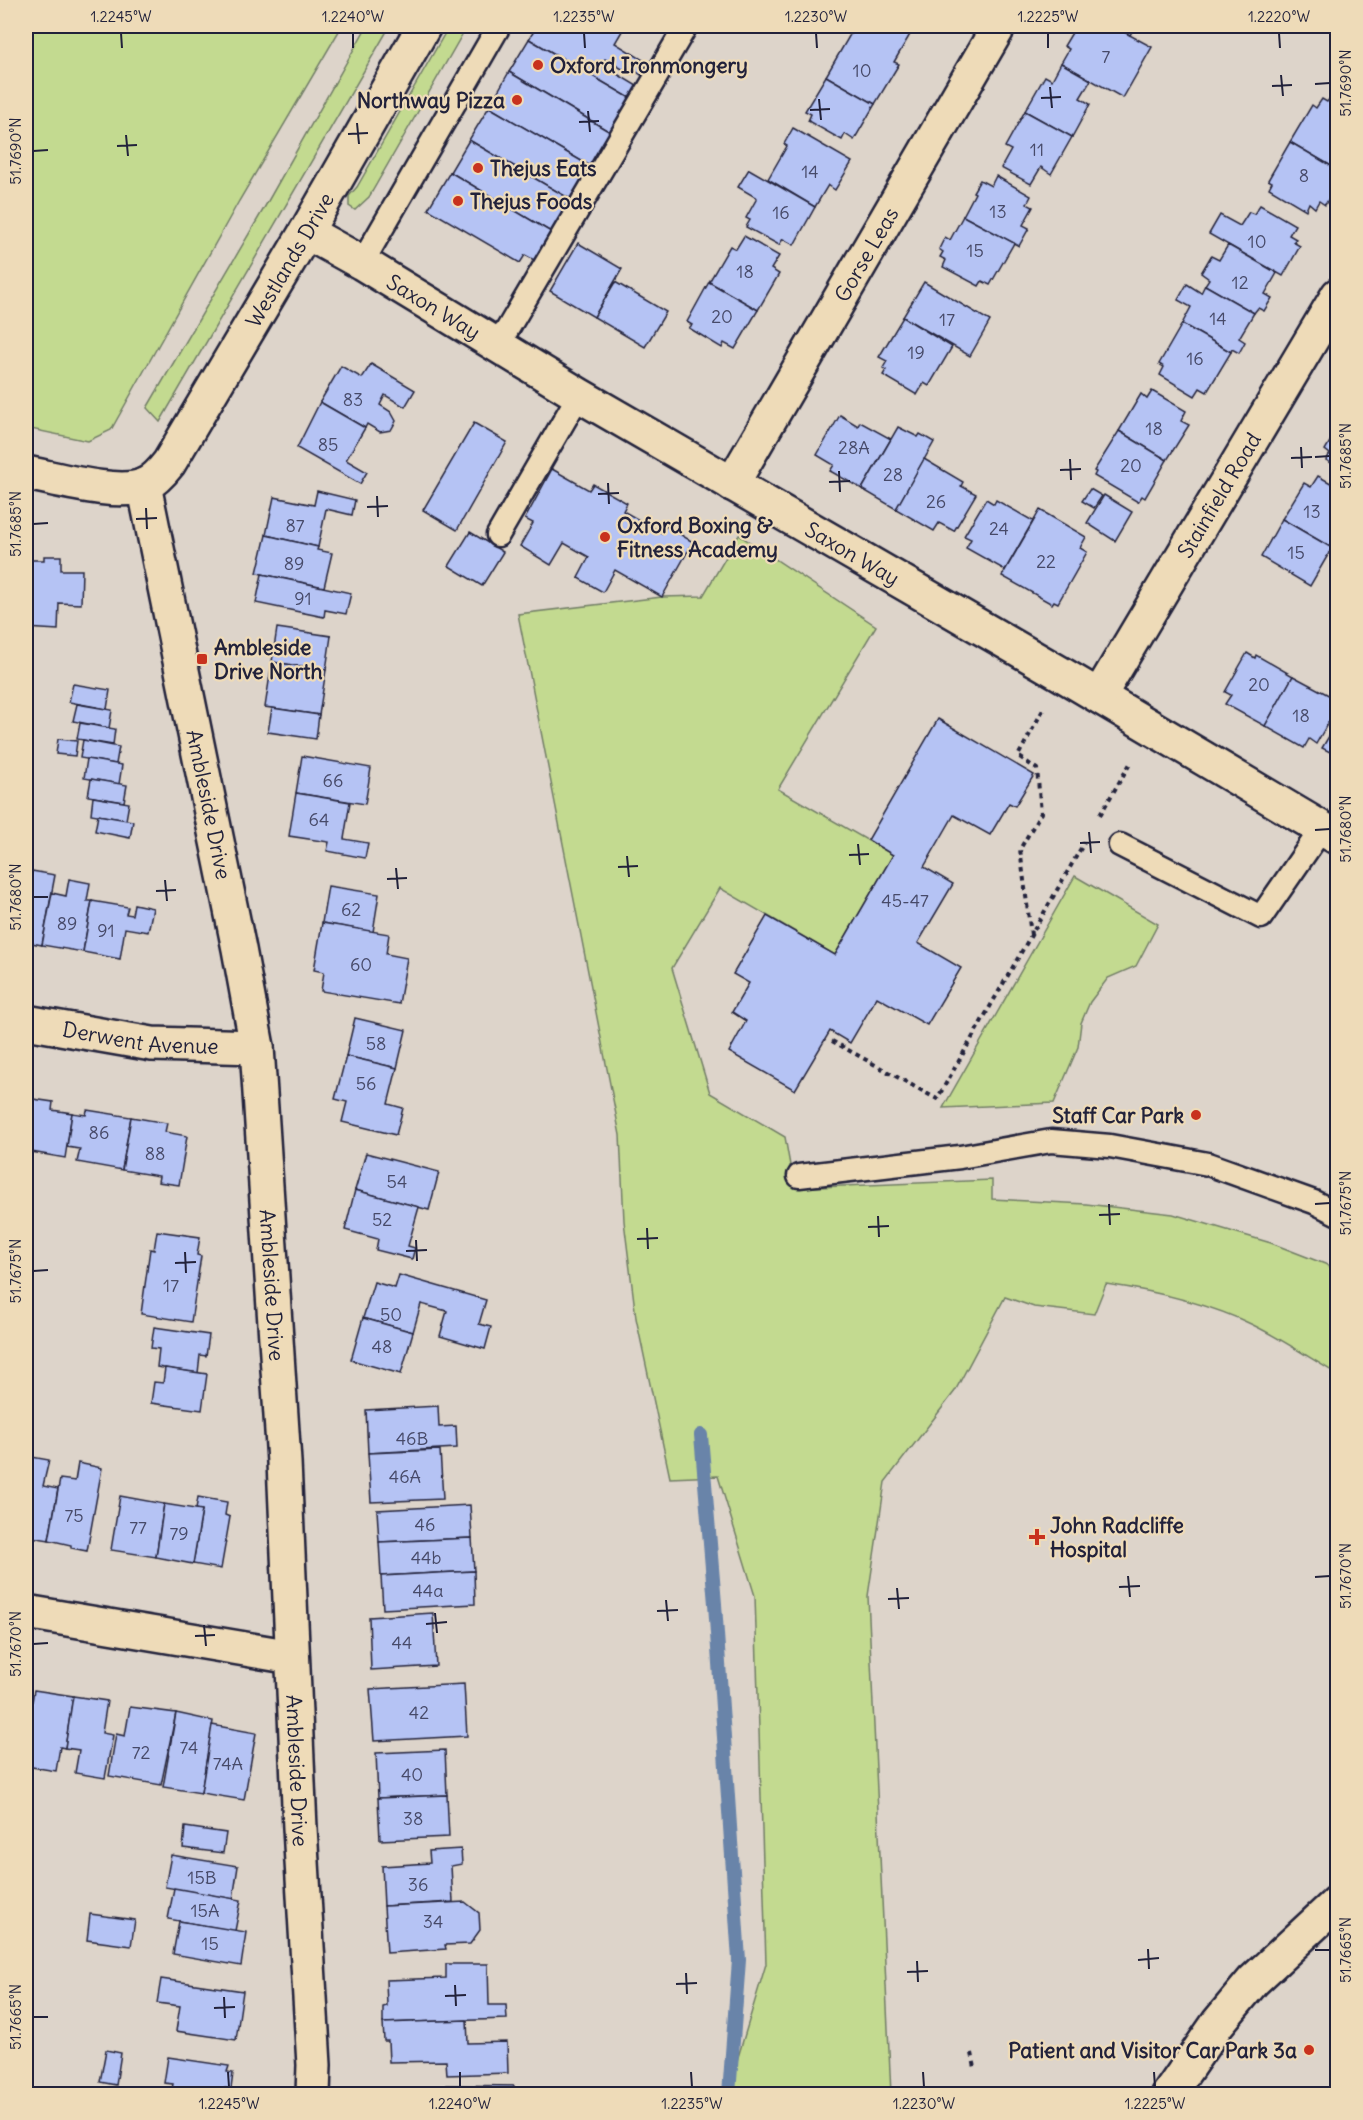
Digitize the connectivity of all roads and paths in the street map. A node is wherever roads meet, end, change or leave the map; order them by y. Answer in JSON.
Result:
{"nodes":[{"id":1,"x":424,"y":26,"type":"edge"},
{"id":2,"x":500,"y":26,"type":"edge"},
{"id":3,"x":686,"y":26,"type":"edge"},
{"id":4,"x":999,"y":26,"type":"edge"},
{"id":5,"x":306,"y":232,"type":"junction"},
{"id":6,"x":362,"y":263,"type":"junction"},
{"id":7,"x":1338,"y":295,"type":"edge"},
{"id":8,"x":497,"y":347,"type":"junction"},
{"id":9,"x":579,"y":395,"type":"junction"},
{"id":10,"x":26,"y":473,"type":"edge"},
{"id":11,"x":732,"y":484,"type":"junction"},
{"id":12,"x":144,"y":485,"type":"junction"},
{"id":13,"x":498,"y":535,"type":"dead end"},
{"id":14,"x":1063,"y":675,"type":"junction"},
{"id":15,"x":1099,"y":696,"type":"junction"},
{"id":16,"x":1330,"y":834,"type":"edge"},
{"id":17,"x":1120,"y":845,"type":"dead end"},
{"id":18,"x":26,"y":1022,"type":"edge"},
{"id":19,"x":832,"y":1041,"type":"dead end"},
{"id":20,"x":257,"y":1047,"type":"junction"},
{"id":21,"x":798,"y":1176,"type":"dead end"},
{"id":22,"x":1338,"y":1214,"type":"edge"},
{"id":23,"x":26,"y":1611,"type":"edge"},
{"id":24,"x":292,"y":1657,"type":"junction"},
{"id":25,"x":1338,"y":1902,"type":"edge"},
{"id":26,"x":972,"y":2053,"type":"dead end"},
{"id":27,"x":975,"y":2068,"type":"dead end"},
{"id":28,"x":313,"y":2094,"type":"edge"},
{"id":29,"x":1169,"y":2094,"type":"edge"}],
"edges":[{"from":1,"to":5,"type":"street","name":"Westlands Drive"},
{"from":2,"to":6,"type":"lane"},
{"from":3,"to":8,"type":"lane"},
{"from":4,"to":11,"type":"street","name":"Gorse Leas"},
{"from":5,"to":6,"type":"street","name":"Saxon Way"},
{"from":5,"to":12,"type":"street","name":"Westlands Drive"},
{"from":6,"to":8,"type":"street","name":"Saxon Way"},
{"from":7,"to":15,"type":"street","name":"Stainfield Road"},
{"from":8,"to":9,"type":"street","name":"Saxon Way"},
{"from":9,"to":11,"type":"street","name":"Saxon Way"},
{"from":9,"to":13,"type":"lane"},
{"from":10,"to":12,"type":"street"},
{"from":11,"to":14,"type":"street","name":"Saxon Way"},
{"from":12,"to":20,"type":"street","name":"Ambleside Drive"},
{"from":14,"to":15,"type":"street","name":"Saxon Way"},
{"from":14,"to":19,"type":"path"},
{"from":15,"to":16,"type":"street","name":"Saxon Way"},
{"from":16,"to":17,"type":"lane"},
{"from":18,"to":20,"type":"street","name":"Derwent Avenue"},
{"from":20,"to":24,"type":"street","name":"Ambleside Drive"},
{"from":21,"to":22,"type":"lane"},
{"from":23,"to":24,"type":"street"},
{"from":24,"to":28,"type":"street","name":"Ambleside Drive"},
{"from":25,"to":29,"type":"street"},
{"from":26,"to":27,"type":"path"}]}
